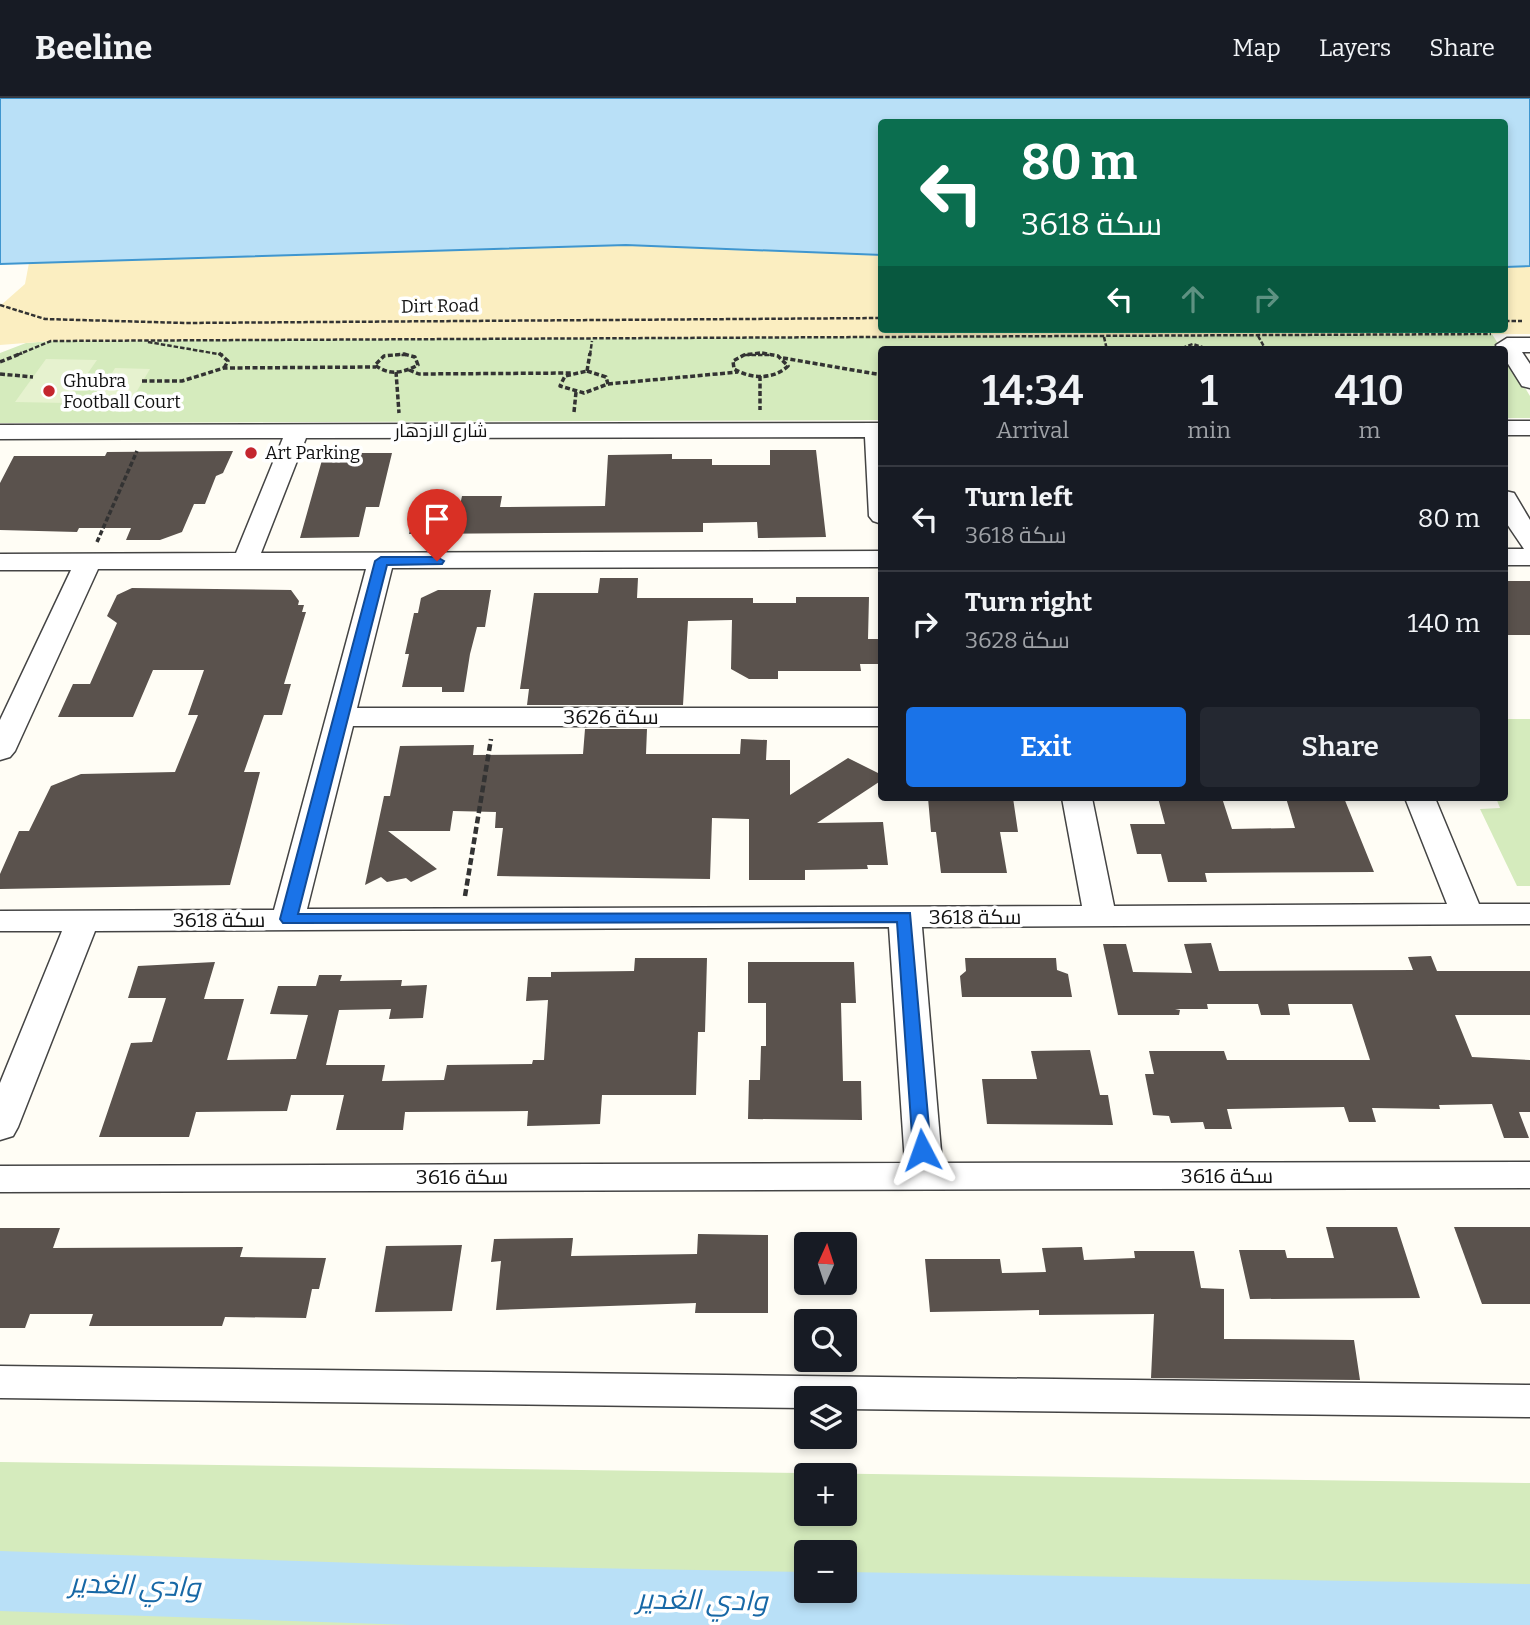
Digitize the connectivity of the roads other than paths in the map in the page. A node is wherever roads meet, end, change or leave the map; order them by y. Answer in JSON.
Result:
{"nodes":[{"id":1,"x":1530,"y":345,"type":"edge"},
{"id":2,"x":1508,"y":346,"type":"edge"},
{"id":3,"x":1508,"y":347,"type":"edge"},
{"id":4,"x":1530,"y":381,"type":"edge"},
{"id":5,"x":1508,"y":428,"type":"edge"},
{"id":6,"x":1530,"y":428,"type":"edge"},
{"id":7,"x":878,"y":430,"type":"edge"},
{"id":8,"x":0,"y":432,"type":"edge"},
{"id":9,"x":297,"y":432,"type":"junction"},
{"id":10,"x":1508,"y":503,"type":"edge"},
{"id":11,"x":1530,"y":543,"type":"edge"},
{"id":12,"x":1508,"y":557,"type":"edge"},
{"id":13,"x":1530,"y":557,"type":"edge"},
{"id":14,"x":878,"y":559,"type":"edge"},
{"id":15,"x":381,"y":561,"type":"junction"},
{"id":16,"x":0,"y":562,"type":"edge"},
{"id":17,"x":88,"y":562,"type":"junction"},
{"id":18,"x":245,"y":562,"type":"junction"},
{"id":19,"x":10,"y":707,"type":"edge"},
{"id":20,"x":341,"y":717,"type":"junction"},
{"id":21,"x":878,"y":717,"type":"edge"},
{"id":22,"x":0,"y":751,"type":"edge"},
{"id":23,"x":1078,"y":801,"type":"edge"},
{"id":24,"x":1421,"y":801,"type":"edge"},
{"id":25,"x":1468,"y":914,"type":"junction"},
{"id":26,"x":1530,"y":914,"type":"edge"},
{"id":27,"x":1100,"y":916,"type":"junction"},
{"id":28,"x":905,"y":917,"type":"junction"},
{"id":29,"x":288,"y":919,"type":"junction"},
{"id":30,"x":0,"y":920,"type":"edge"},
{"id":31,"x":83,"y":920,"type":"junction"},
{"id":32,"x":0,"y":1128,"type":"edge"},
{"id":33,"x":1530,"y":1175,"type":"edge"},
{"id":34,"x":924,"y":1176,"type":"junction"},
{"id":35,"x":0,"y":1179,"type":"edge"},
{"id":36,"x":0,"y":1382,"type":"edge"},
{"id":37,"x":1530,"y":1401,"type":"edge"}],
"edges":[{"from":1,"to":2,"type":"street"},
{"from":3,"to":4,"type":"street"},
{"from":5,"to":6,"type":"street"},
{"from":7,"to":9,"type":"street","name":"شارع الازدهار"},
{"from":8,"to":9,"type":"street","name":"شارع الازدهار"},
{"from":9,"to":18,"type":"street"},
{"from":10,"to":11,"type":"street"},
{"from":12,"to":13,"type":"street"},
{"from":14,"to":15,"type":"street"},
{"from":15,"to":18,"type":"street"},
{"from":15,"to":20,"type":"street"},
{"from":16,"to":17,"type":"street"},
{"from":17,"to":18,"type":"street"},
{"from":17,"to":19,"type":"street"},
{"from":19,"to":22,"type":"street"},
{"from":20,"to":21,"type":"street","name":"سكة 3626"},
{"from":20,"to":29,"type":"street"},
{"from":23,"to":27,"type":"street"},
{"from":24,"to":25,"type":"street"},
{"from":25,"to":26,"type":"street","name":"سكة 3618"},
{"from":25,"to":27,"type":"street","name":"سكة 3618"},
{"from":27,"to":28,"type":"street","name":"سكة 3618"},
{"from":28,"to":29,"type":"street","name":"سكة 3618"},
{"from":28,"to":34,"type":"street"},
{"from":29,"to":31,"type":"street","name":"سكة 3618"},
{"from":30,"to":31,"type":"street","name":"سكة 3618"},
{"from":31,"to":32,"type":"street"},
{"from":33,"to":34,"type":"street","name":"سكة 3616"},
{"from":34,"to":35,"type":"street","name":"سكة 3616"},
{"from":36,"to":37,"type":"street"}]}
